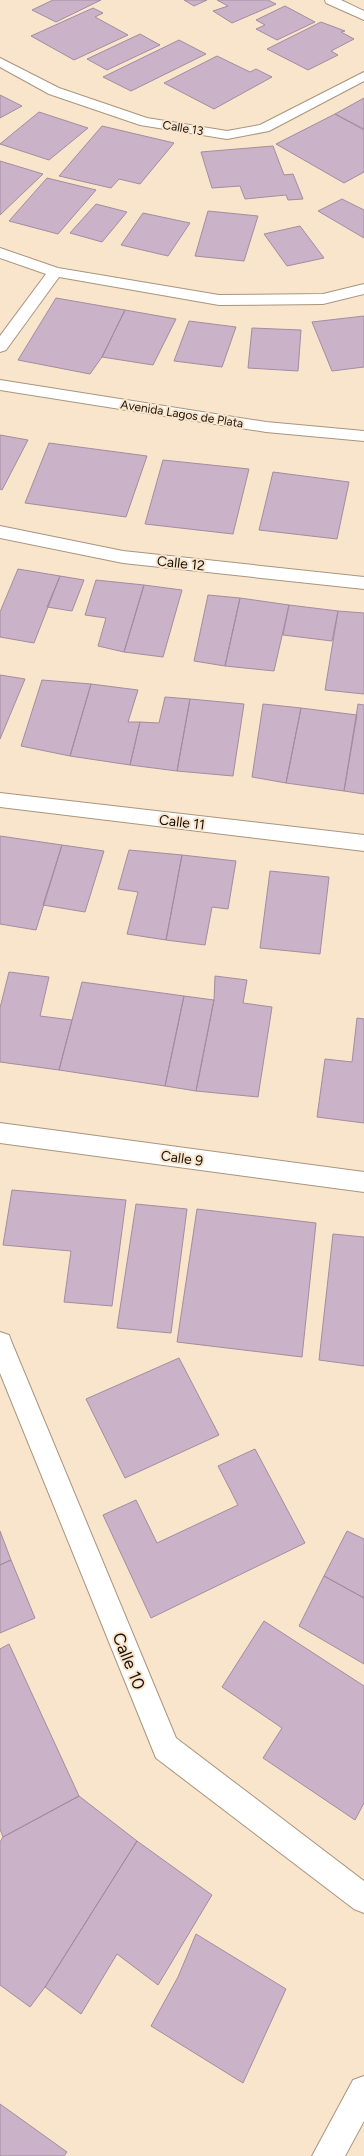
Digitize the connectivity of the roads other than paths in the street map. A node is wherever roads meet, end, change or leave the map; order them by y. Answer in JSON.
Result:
{"nodes":[{"id":1,"x":331,"y":0,"type":"edge"},
{"id":2,"x":364,"y":16,"type":"edge"},
{"id":3,"x":0,"y":62,"type":"edge"},
{"id":4,"x":364,"y":76,"type":"edge"},
{"id":5,"x":0,"y":253,"type":"edge"},
{"id":6,"x":55,"y":272,"type":"junction"},
{"id":7,"x":364,"y":289,"type":"edge"},
{"id":8,"x":0,"y":347,"type":"edge"},
{"id":9,"x":0,"y":385,"type":"edge"},
{"id":10,"x":364,"y":436,"type":"edge"},
{"id":11,"x":0,"y":532,"type":"edge"},
{"id":12,"x":364,"y":583,"type":"edge"},
{"id":13,"x":0,"y":800,"type":"edge"},
{"id":14,"x":364,"y":843,"type":"edge"},
{"id":15,"x":0,"y":1134,"type":"edge"},
{"id":16,"x":364,"y":1182,"type":"edge"},
{"id":17,"x":0,"y":1342,"type":"edge"},
{"id":18,"x":364,"y":1899,"type":"edge"},
{"id":19,"x":364,"y":2091,"type":"edge"},
{"id":20,"x":328,"y":2156,"type":"edge"}],
"edges":[{"from":1,"to":2,"type":"street"},
{"from":3,"to":4,"type":"street","name":"Calle 13"},
{"from":5,"to":6,"type":"street"},
{"from":6,"to":7,"type":"street"},
{"from":6,"to":8,"type":"street"},
{"from":9,"to":10,"type":"street","name":"Avenida Lagos de Plata"},
{"from":11,"to":12,"type":"street","name":"Calle 12"},
{"from":13,"to":14,"type":"street","name":"Calle 11"},
{"from":15,"to":16,"type":"street","name":"Calle 9"},
{"from":17,"to":18,"type":"street","name":"Calle 10"},
{"from":19,"to":20,"type":"street"}]}
